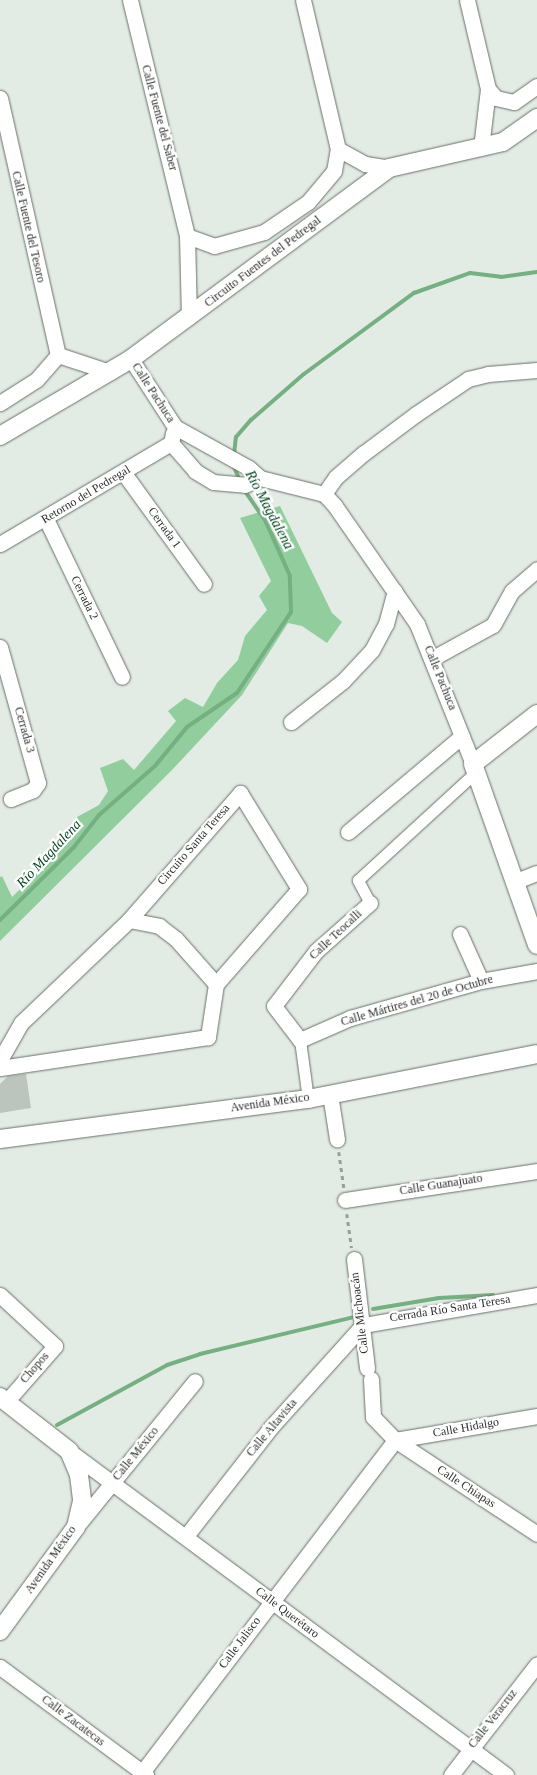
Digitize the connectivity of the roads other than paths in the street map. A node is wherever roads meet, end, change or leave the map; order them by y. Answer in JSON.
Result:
{"nodes":[{"id":1,"x":130,"y":0,"type":"edge"},
{"id":2,"x":303,"y":0,"type":"edge"},
{"id":3,"x":467,"y":0,"type":"edge"},
{"id":4,"x":537,"y":86,"type":"edge"},
{"id":5,"x":488,"y":90,"type":"junction"},
{"id":6,"x":0,"y":98,"type":"edge"},
{"id":7,"x":537,"y":118,"type":"edge"},
{"id":8,"x":481,"y":148,"type":"junction"},
{"id":9,"x":338,"y":149,"type":"junction"},
{"id":10,"x":389,"y":168,"type":"junction"},
{"id":11,"x":187,"y":236,"type":"junction"},
{"id":12,"x":189,"y":317,"type":"junction"},
{"id":13,"x":58,"y":355,"type":"junction"},
{"id":14,"x":131,"y":359,"type":"junction"},
{"id":15,"x":537,"y":370,"type":"edge"},
{"id":16,"x":110,"y":372,"type":"junction"},
{"id":17,"x":0,"y":403,"type":"edge"},
{"id":18,"x":175,"y":427,"type":"junction"},
{"id":19,"x":0,"y":436,"type":"edge"},
{"id":20,"x":171,"y":443,"type":"junction"},
{"id":21,"x":123,"y":472,"type":"junction"},
{"id":22,"x":254,"y":473,"type":"junction"},
{"id":23,"x":324,"y":494,"type":"junction"},
{"id":24,"x":46,"y":519,"type":"junction"},
{"id":25,"x":0,"y":544,"type":"edge"},
{"id":26,"x":537,"y":570,"type":"edge"},
{"id":27,"x":204,"y":584,"type":"dead end"},
{"id":28,"x":394,"y":591,"type":"junction"},
{"id":29,"x":0,"y":647,"type":"edge"},
{"id":30,"x":433,"y":658,"type":"junction"},
{"id":31,"x":122,"y":677,"type":"dead end"},
{"id":32,"x":537,"y":714,"type":"edge"},
{"id":33,"x":291,"y":722,"type":"dead end"},
{"id":34,"x":462,"y":736,"type":"junction"},
{"id":35,"x":475,"y":768,"type":"junction"},
{"id":36,"x":12,"y":799,"type":"dead end"},
{"id":37,"x":348,"y":832,"type":"dead end"},
{"id":38,"x":537,"y":873,"type":"edge"},
{"id":39,"x":516,"y":881,"type":"junction"},
{"id":40,"x":370,"y":904,"type":"joint"},
{"id":41,"x":129,"y":920,"type":"junction"},
{"id":42,"x":460,"y":934,"type":"dead end"},
{"id":43,"x":537,"y":945,"type":"edge"},
{"id":44,"x":537,"y":971,"type":"edge"},
{"id":45,"x":481,"y":981,"type":"junction"},
{"id":46,"x":216,"y":984,"type":"junction"},
{"id":47,"x":300,"y":1040,"type":"junction"},
{"id":48,"x":537,"y":1054,"type":"edge"},
{"id":49,"x":0,"y":1060,"type":"edge"},
{"id":50,"x":0,"y":1068,"type":"edge"},
{"id":51,"x":330,"y":1094,"type":"junction"},
{"id":52,"x":308,"y":1099,"type":"junction"},
{"id":53,"x":337,"y":1139,"type":"dead end"},
{"id":54,"x":0,"y":1140,"type":"edge"},
{"id":55,"x":537,"y":1170,"type":"edge"},
{"id":56,"x":345,"y":1200,"type":"dead end"},
{"id":57,"x":354,"y":1259,"type":"dead end"},
{"id":58,"x":0,"y":1295,"type":"edge"},
{"id":59,"x":537,"y":1295,"type":"edge"},
{"id":60,"x":363,"y":1325,"type":"junction"},
{"id":61,"x":195,"y":1381,"type":"dead end"},
{"id":62,"x":3,"y":1400,"type":"edge"},
{"id":63,"x":537,"y":1416,"type":"edge"},
{"id":64,"x":395,"y":1440,"type":"junction"},
{"id":65,"x":69,"y":1450,"type":"junction"},
{"id":66,"x":112,"y":1482,"type":"junction"},
{"id":67,"x":76,"y":1527,"type":"junction"},
{"id":68,"x":537,"y":1534,"type":"edge"},
{"id":69,"x":186,"y":1536,"type":"junction"},
{"id":70,"x":272,"y":1602,"type":"junction"},
{"id":71,"x":0,"y":1631,"type":"edge"},
{"id":72,"x":537,"y":1664,"type":"edge"},
{"id":73,"x":0,"y":1667,"type":"edge"},
{"id":74,"x":470,"y":1748,"type":"junction"},
{"id":75,"x":142,"y":1774,"type":"edge"},
{"id":76,"x":450,"y":1775,"type":"edge"},
{"id":77,"x":506,"y":1775,"type":"edge"}],
"edges":[{"from":1,"to":11,"type":"street","name":"Calle Fuente del Saber"},
{"from":2,"to":9,"type":"street"},
{"from":3,"to":5,"type":"street"},
{"from":4,"to":5,"type":"street"},
{"from":5,"to":8,"type":"street"},
{"from":6,"to":13,"type":"street","name":"Calle Fuente del Tesoro"},
{"from":7,"to":8,"type":"street","name":"Circuito Fuentes del Pedregal"},
{"from":8,"to":10,"type":"street","name":"Circuito Fuentes del Pedregal"},
{"from":9,"to":10,"type":"street"},
{"from":9,"to":11,"type":"street"},
{"from":10,"to":12,"type":"street","name":"Circuito Fuentes del Pedregal"},
{"from":11,"to":12,"type":"street","name":"Calle Fuente del Saber"},
{"from":12,"to":14,"type":"street","name":"Circuito Fuentes del Pedregal"},
{"from":13,"to":16,"type":"street"},
{"from":13,"to":17,"type":"street"},
{"from":14,"to":16,"type":"street","name":"Circuito Fuentes del Pedregal"},
{"from":14,"to":18,"type":"street","name":"Calle Pachuca"},
{"from":15,"to":23,"type":"street"},
{"from":16,"to":19,"type":"street","name":"Circuito Fuentes del Pedregal"},
{"from":18,"to":20,"type":"street","name":"Calle Pachuca"},
{"from":18,"to":22,"type":"street","name":"Calle Pachuca"},
{"from":20,"to":21,"type":"street","name":"Retorno del Pedregal"},
{"from":20,"to":22,"type":"street","name":"Calle Pachuca"},
{"from":21,"to":24,"type":"street","name":"Retorno del Pedregal"},
{"from":21,"to":27,"type":"street","name":"Cerrada 1"},
{"from":22,"to":23,"type":"street","name":"Calle Pachuca"},
{"from":23,"to":28,"type":"street","name":"Calle Pachuca"},
{"from":24,"to":25,"type":"street","name":"Retorno del Pedregal"},
{"from":24,"to":31,"type":"street","name":"Cerrada 2"},
{"from":26,"to":30,"type":"street"},
{"from":28,"to":30,"type":"street","name":"Calle Pachuca"},
{"from":28,"to":33,"type":"street"},
{"from":29,"to":36,"type":"street","name":"Cerrada 3"},
{"from":30,"to":34,"type":"street","name":"Calle Pachuca"},
{"from":32,"to":35,"type":"street"},
{"from":34,"to":35,"type":"street","name":"Calle Pachuca"},
{"from":34,"to":37,"type":"street"},
{"from":35,"to":39,"type":"street","name":"Calle Pachuca"},
{"from":35,"to":40,"type":"street"},
{"from":38,"to":39,"type":"street"},
{"from":39,"to":43,"type":"street","name":"Calle Pachuca"},
{"from":40,"to":47,"type":"street","name":"Calle Teocalli"},
{"from":41,"to":46,"type":"street"},
{"from":41,"to":46,"type":"street","name":"Circuito Santa Teresa"},
{"from":41,"to":49,"type":"street","name":"Circuito Santa Teresa"},
{"from":42,"to":45,"type":"street"},
{"from":44,"to":45,"type":"street","name":"Calle Mártires del 20 de Octubre"},
{"from":45,"to":47,"type":"street","name":"Calle Mártires del 20 de Octubre"},
{"from":46,"to":50,"type":"street"},
{"from":47,"to":52,"type":"street"},
{"from":48,"to":51,"type":"street","name":"Avenida México"},
{"from":51,"to":52,"type":"street","name":"Avenida México"},
{"from":51,"to":53,"type":"street"},
{"from":52,"to":54,"type":"street","name":"Avenida México"},
{"from":55,"to":56,"type":"street","name":"Calle Guanajuato"},
{"from":57,"to":60,"type":"street","name":"Calle Michoacán"},
{"from":58,"to":62,"type":"street","name":"Chopos"},
{"from":59,"to":60,"type":"street","name":"Cerrada Río Santa Teresa"},
{"from":60,"to":64,"type":"street","name":"Calle Michoacán"},
{"from":60,"to":69,"type":"street","name":"Calle Altavista"},
{"from":61,"to":66,"type":"street","name":"Calle México"},
{"from":62,"to":65,"type":"street"},
{"from":63,"to":64,"type":"street","name":"Calle Hidalgo"},
{"from":64,"to":68,"type":"street","name":"Calle Chiapas"},
{"from":64,"to":70,"type":"street","name":"Calle Jalisco"},
{"from":65,"to":66,"type":"street","name":"Calle Querétaro"},
{"from":65,"to":67,"type":"street","name":"Avenida México"},
{"from":66,"to":67,"type":"street","name":"Calle México"},
{"from":66,"to":69,"type":"street","name":"Calle Querétaro"},
{"from":67,"to":71,"type":"street","name":"Avenida México"},
{"from":69,"to":70,"type":"street","name":"Calle Querétaro"},
{"from":70,"to":74,"type":"street","name":"Calle Querétaro"},
{"from":70,"to":75,"type":"street","name":"Calle Jalisco"},
{"from":72,"to":74,"type":"street","name":"Calle Veracruz"},
{"from":73,"to":75,"type":"street","name":"Calle Zacatecas"},
{"from":74,"to":76,"type":"street","name":"Calle Veracruz"},
{"from":74,"to":77,"type":"street","name":"Calle Querétaro"}]}
